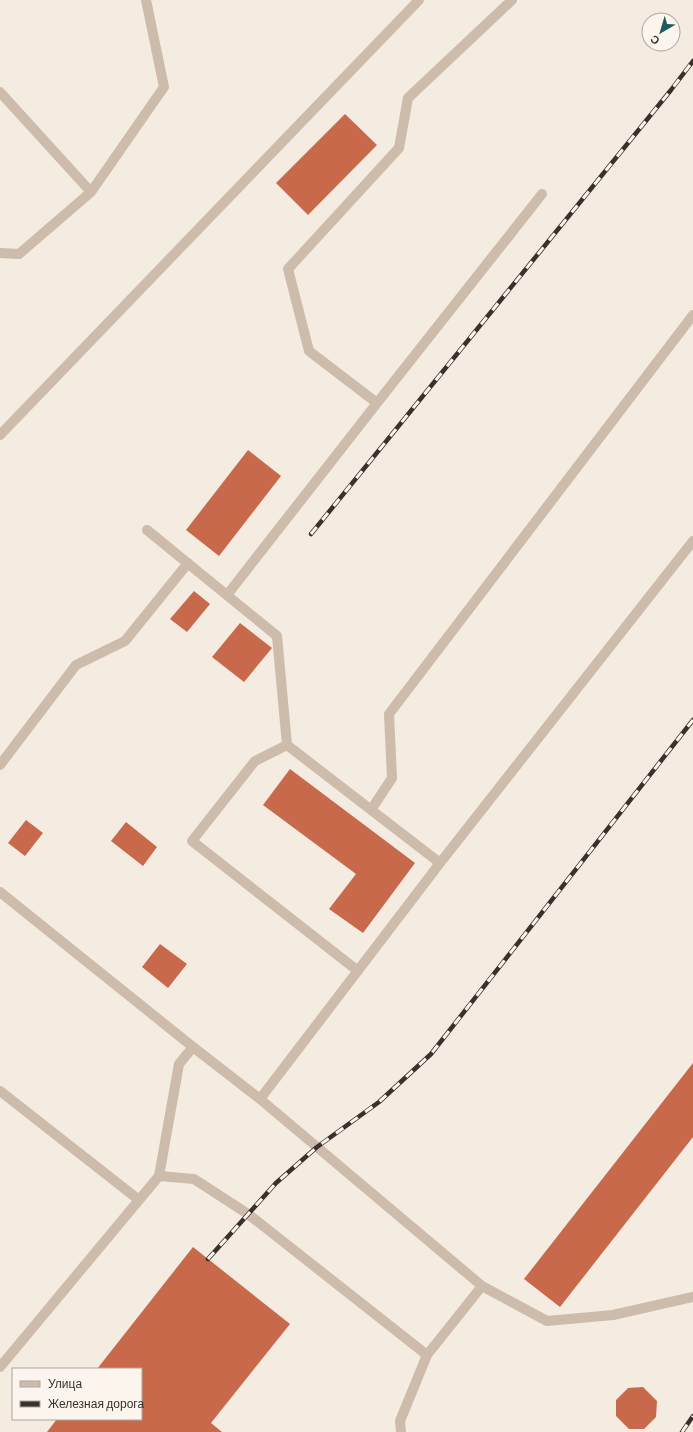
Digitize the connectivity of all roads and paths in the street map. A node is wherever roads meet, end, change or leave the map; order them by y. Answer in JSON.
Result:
{"nodes":[{"id":1,"x":146,"y":0,"type":"edge"},
{"id":2,"x":419,"y":0,"type":"edge"},
{"id":3,"x":512,"y":0,"type":"edge"},
{"id":4,"x":0,"y":92,"type":"edge"},
{"id":5,"x":91,"y":192,"type":"junction"},
{"id":6,"x":542,"y":194,"type":"dead end"},
{"id":7,"x":0,"y":253,"type":"edge"},
{"id":8,"x":693,"y":315,"type":"edge"},
{"id":9,"x":377,"y":403,"type":"junction"},
{"id":10,"x":0,"y":435,"type":"edge"},
{"id":11,"x":147,"y":530,"type":"dead end"},
{"id":12,"x":693,"y":541,"type":"edge"},
{"id":13,"x":188,"y":563,"type":"junction"},
{"id":14,"x":227,"y":595,"type":"junction"},
{"id":15,"x":286,"y":745,"type":"junction"},
{"id":16,"x":0,"y":765,"type":"edge"},
{"id":17,"x":371,"y":810,"type":"junction"},
{"id":18,"x":440,"y":863,"type":"junction"},
{"id":19,"x":0,"y":892,"type":"edge"},
{"id":20,"x":358,"y":971,"type":"junction"},
{"id":21,"x":193,"y":1047,"type":"junction"},
{"id":22,"x":0,"y":1091,"type":"edge"},
{"id":23,"x":260,"y":1099,"type":"junction"},
{"id":24,"x":159,"y":1176,"type":"junction"},
{"id":25,"x":139,"y":1200,"type":"junction"},
{"id":26,"x":482,"y":1286,"type":"junction"},
{"id":27,"x":693,"y":1297,"type":"edge"},
{"id":28,"x":427,"y":1355,"type":"junction"},
{"id":29,"x":0,"y":1366,"type":"edge"},
{"id":30,"x":401,"y":1432,"type":"edge"}],
"edges":[{"from":1,"to":5,"type":"street"},
{"from":2,"to":10,"type":"street"},
{"from":3,"to":9,"type":"street"},
{"from":4,"to":5,"type":"street"},
{"from":5,"to":7,"type":"street"},
{"from":6,"to":9,"type":"street"},
{"from":8,"to":17,"type":"street"},
{"from":9,"to":14,"type":"street"},
{"from":11,"to":13,"type":"street"},
{"from":12,"to":18,"type":"street"},
{"from":13,"to":14,"type":"street"},
{"from":13,"to":16,"type":"street"},
{"from":14,"to":15,"type":"street"},
{"from":15,"to":17,"type":"street"},
{"from":15,"to":20,"type":"street"},
{"from":17,"to":18,"type":"street"},
{"from":18,"to":20,"type":"street"},
{"from":19,"to":21,"type":"street"},
{"from":20,"to":23,"type":"street"},
{"from":21,"to":23,"type":"street"},
{"from":21,"to":24,"type":"street"},
{"from":22,"to":25,"type":"street"},
{"from":23,"to":26,"type":"street"},
{"from":24,"to":25,"type":"street"},
{"from":24,"to":28,"type":"street"},
{"from":25,"to":29,"type":"street"},
{"from":26,"to":27,"type":"street"},
{"from":26,"to":28,"type":"street"},
{"from":28,"to":30,"type":"street"}]}
